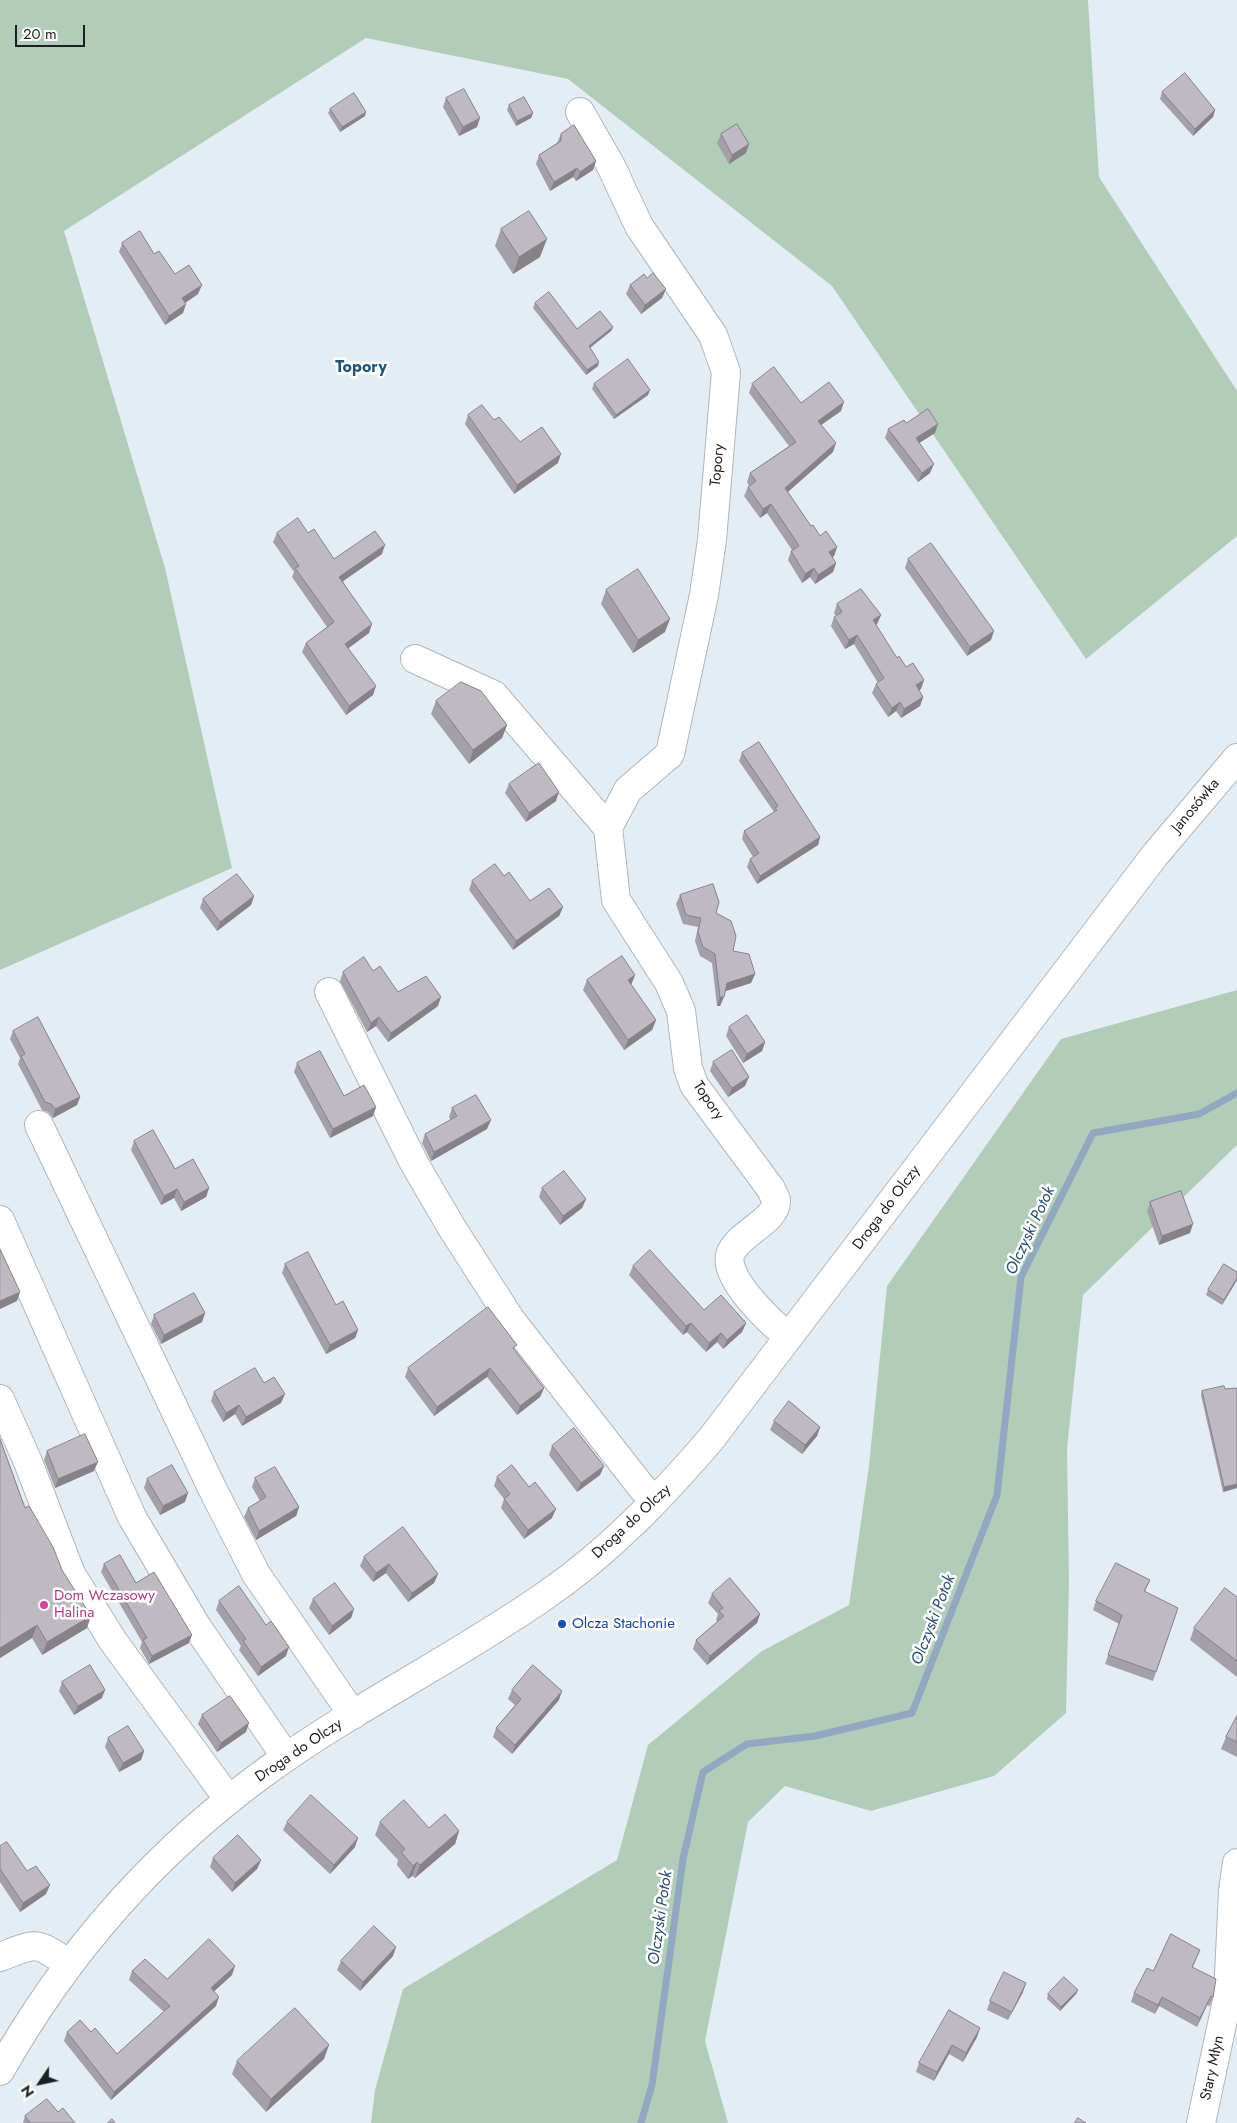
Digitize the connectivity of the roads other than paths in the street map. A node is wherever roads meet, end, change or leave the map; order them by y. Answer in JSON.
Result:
{"nodes":[{"id":1,"x":580,"y":112,"type":"dead end"},
{"id":2,"x":415,"y":660,"type":"dead end"},
{"id":3,"x":1237,"y":758,"type":"edge"},
{"id":4,"x":608,"y":828,"type":"junction"},
{"id":5,"x":1154,"y":855,"type":"joint"},
{"id":6,"x":329,"y":992,"type":"dead end"},
{"id":7,"x":39,"y":1125,"type":"dead end"},
{"id":8,"x":0,"y":1220,"type":"edge"},
{"id":9,"x":789,"y":1336,"type":"junction"},
{"id":10,"x":0,"y":1399,"type":"edge"},
{"id":11,"x":656,"y":1500,"type":"junction"},
{"id":12,"x":353,"y":1715,"type":"junction"},
{"id":13,"x":286,"y":1757,"type":"junction"},
{"id":14,"x":229,"y":1800,"type":"junction"},
{"id":15,"x":1237,"y":1863,"type":"edge"},
{"id":16,"x":0,"y":1957,"type":"edge"},
{"id":17,"x":69,"y":1964,"type":"junction"},
{"id":18,"x":0,"y":2071,"type":"edge"},
{"id":19,"x":1201,"y":2123,"type":"edge"}],
"edges":[{"from":1,"to":4,"type":"street","name":"Topory"},
{"from":2,"to":4,"type":"street"},
{"from":3,"to":5,"type":"street","name":"Janosówka"},
{"from":4,"to":9,"type":"street","name":"Topory"},
{"from":5,"to":9,"type":"street","name":"Droga do Olczy"},
{"from":6,"to":11,"type":"street"},
{"from":7,"to":12,"type":"street"},
{"from":8,"to":13,"type":"street"},
{"from":9,"to":11,"type":"street","name":"Droga do Olczy"},
{"from":10,"to":14,"type":"street"},
{"from":11,"to":12,"type":"street","name":"Droga do Olczy"},
{"from":12,"to":13,"type":"street","name":"Droga do Olczy"},
{"from":13,"to":14,"type":"street","name":"Droga do Olczy"},
{"from":14,"to":17,"type":"street","name":"Droga do Olczy"},
{"from":15,"to":19,"type":"street","name":"Stary Młyn"},
{"from":16,"to":17,"type":"street"},
{"from":17,"to":18,"type":"street","name":"Droga do Olczy"}]}
